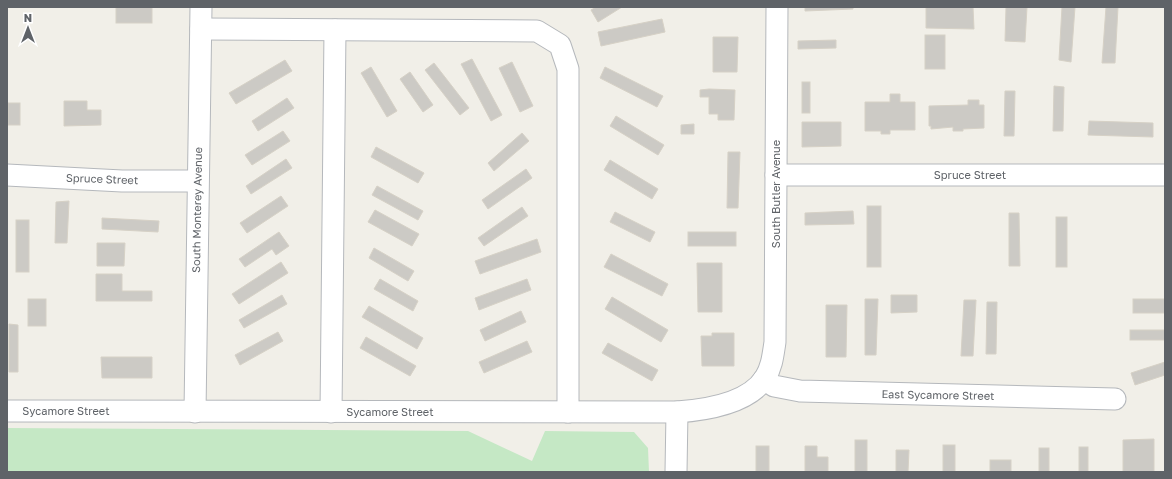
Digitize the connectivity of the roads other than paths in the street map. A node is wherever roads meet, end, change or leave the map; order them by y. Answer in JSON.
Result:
{"nodes":[{"id":1,"x":201,"y":7,"type":"edge"},
{"id":2,"x":778,"y":7,"type":"edge"},
{"id":3,"x":201,"y":29,"type":"junction"},
{"id":4,"x":335,"y":30,"type":"junction"},
{"id":5,"x":7,"y":175,"type":"edge"},
{"id":6,"x":776,"y":175,"type":"junction"},
{"id":7,"x":1165,"y":175,"type":"edge"},
{"id":8,"x":197,"y":181,"type":"junction"},
{"id":9,"x":764,"y":379,"type":"junction"},
{"id":10,"x":1115,"y":399,"type":"dead end"},
{"id":11,"x":7,"y":411,"type":"edge"},
{"id":12,"x":195,"y":412,"type":"junction"},
{"id":13,"x":331,"y":412,"type":"junction"},
{"id":14,"x":568,"y":412,"type":"junction"},
{"id":15,"x":677,"y":412,"type":"junction"},
{"id":16,"x":676,"y":472,"type":"edge"}],
"edges":[{"from":1,"to":3,"type":"street","name":"South Monterey Avenue"},
{"from":2,"to":6,"type":"street","name":"South Butler Avenue"},
{"from":3,"to":4,"type":"street"},
{"from":3,"to":8,"type":"street","name":"South Monterey Avenue"},
{"from":4,"to":13,"type":"street"},
{"from":4,"to":14,"type":"street"},
{"from":5,"to":8,"type":"street","name":"Spruce Street"},
{"from":6,"to":7,"type":"street","name":"Spruce Street"},
{"from":6,"to":9,"type":"street","name":"South Butler Avenue"},
{"from":8,"to":12,"type":"street","name":"South Monterey Avenue"},
{"from":9,"to":10,"type":"street","name":"East Sycamore Street"},
{"from":9,"to":15,"type":"street","name":"Sycamore Street"},
{"from":11,"to":12,"type":"street","name":"Sycamore Street"},
{"from":12,"to":13,"type":"street","name":"Sycamore Street"},
{"from":13,"to":14,"type":"street","name":"Sycamore Street"},
{"from":14,"to":15,"type":"street","name":"Sycamore Street"},
{"from":15,"to":16,"type":"street"}]}
